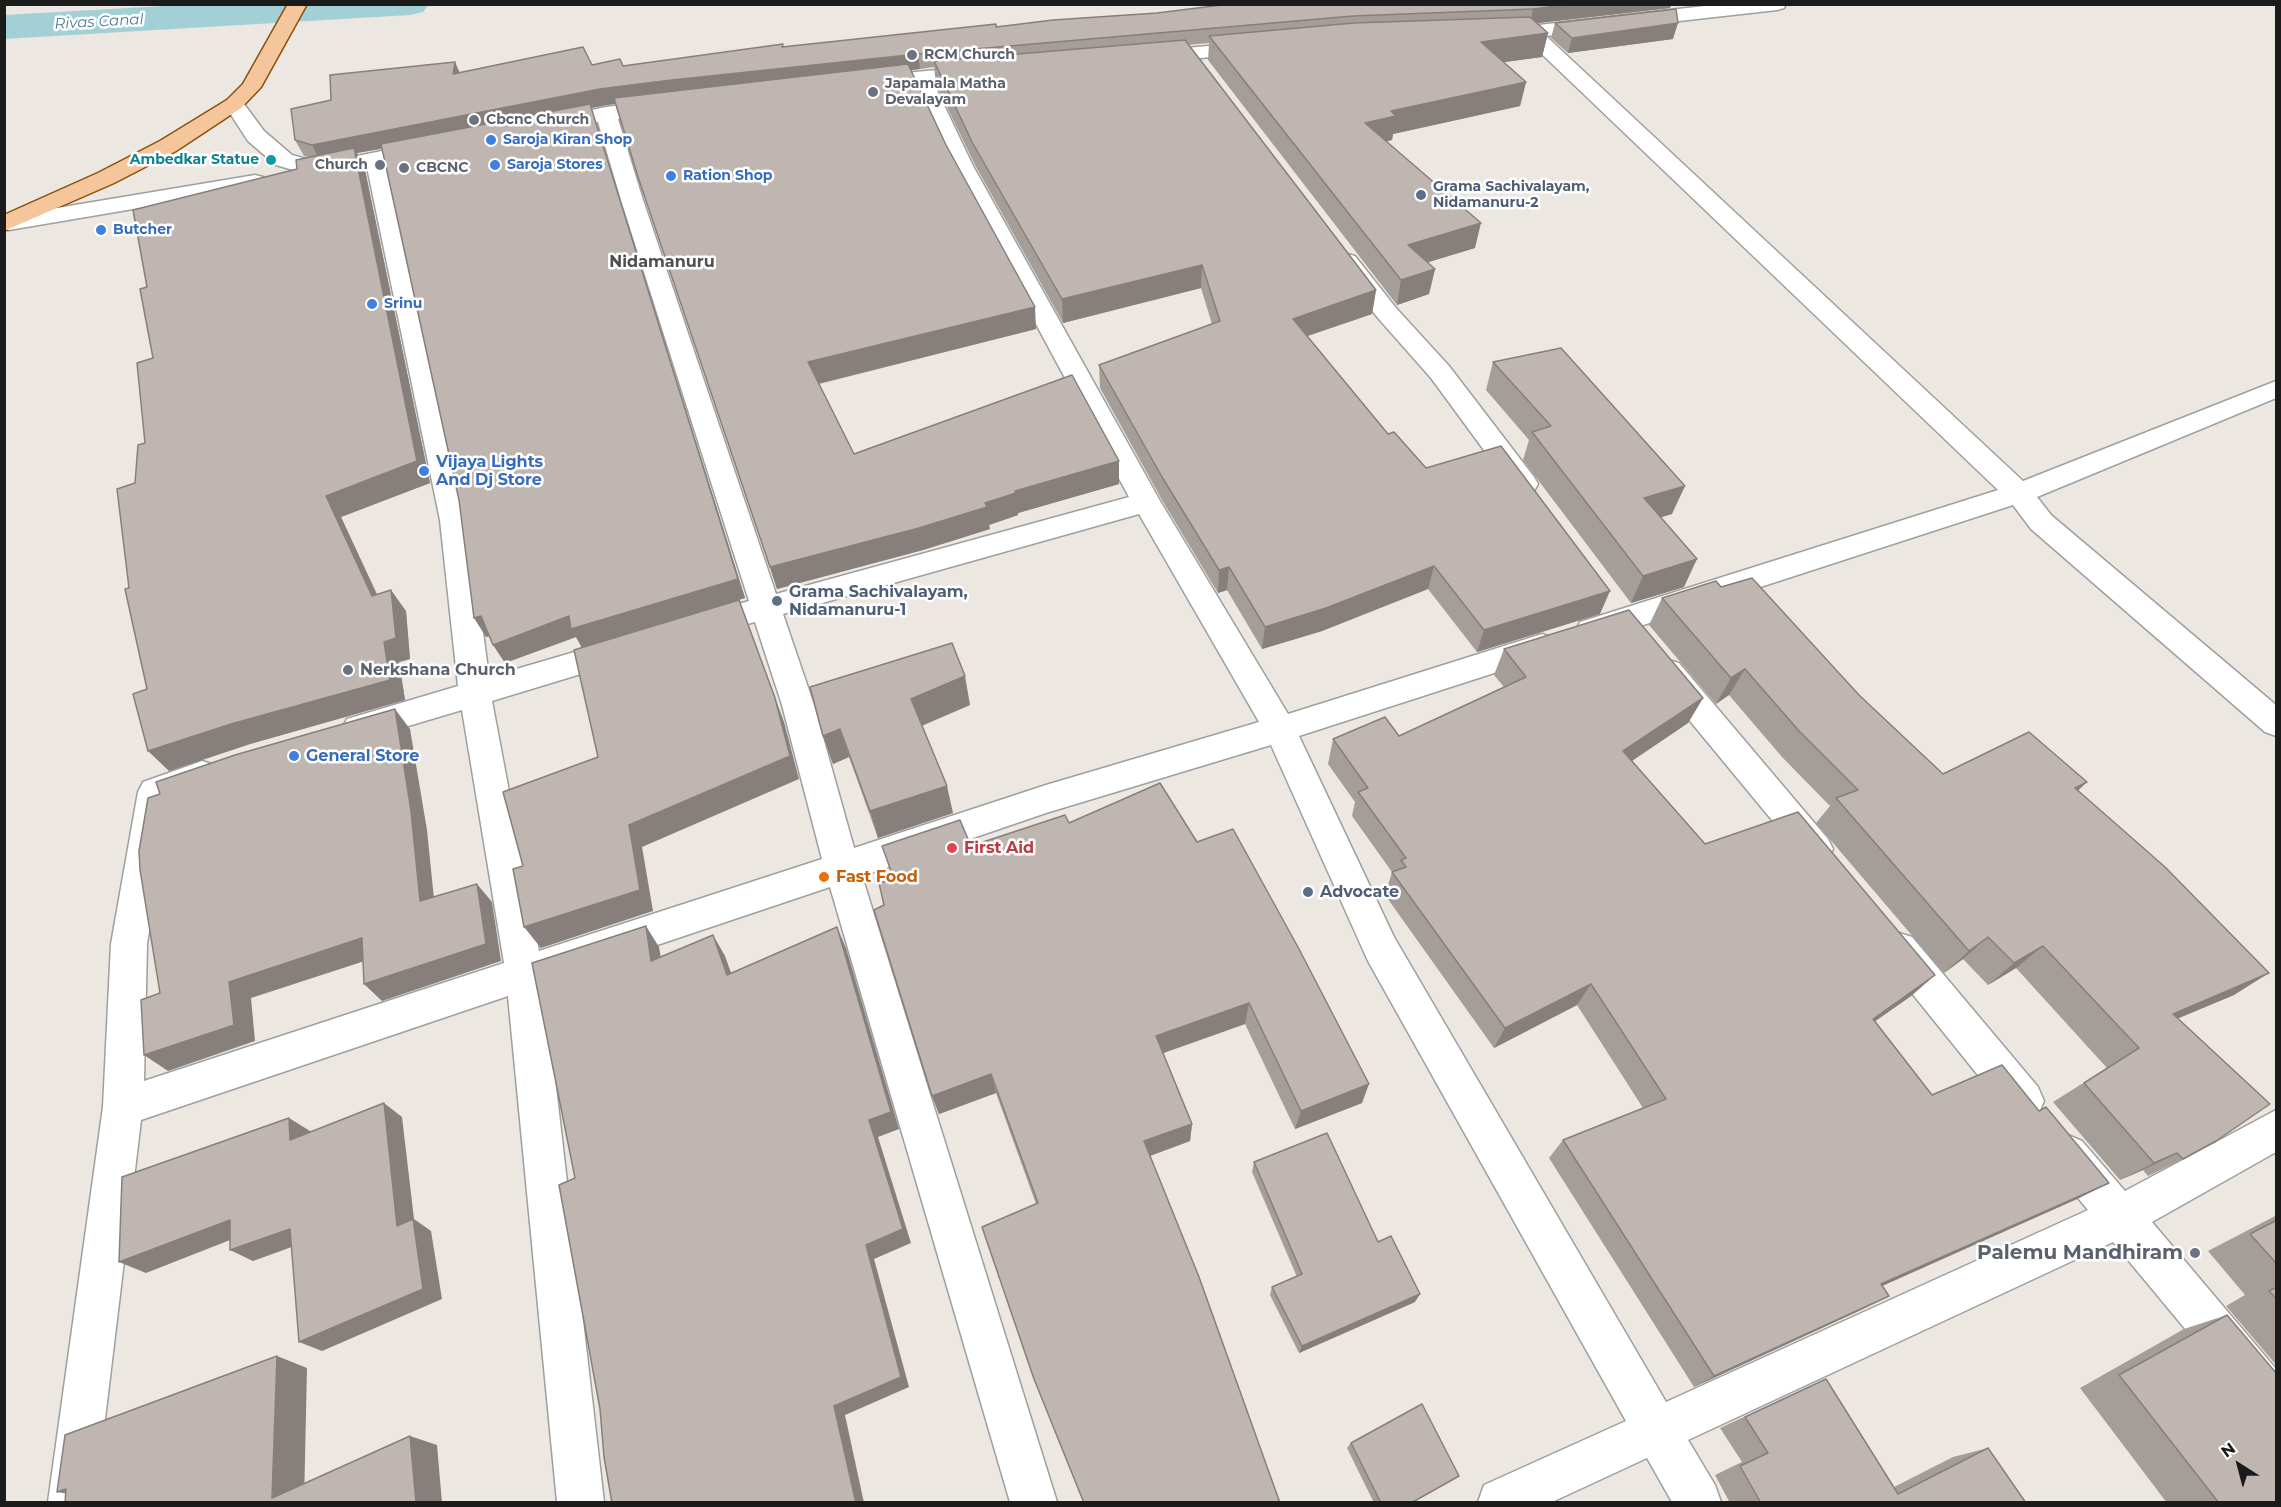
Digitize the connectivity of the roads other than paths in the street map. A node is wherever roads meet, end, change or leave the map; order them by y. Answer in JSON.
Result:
{"nodes":[{"id":1,"x":298,"y":4,"type":"edge"},
{"id":2,"x":1777,"y":4,"type":"edge"},
{"id":3,"x":1530,"y":32,"type":"junction"},
{"id":4,"x":1482,"y":34,"type":"edge"},
{"id":5,"x":1270,"y":46,"type":"edge"},
{"id":6,"x":1191,"y":54,"type":"junction"},
{"id":7,"x":1132,"y":59,"type":"edge"},
{"id":8,"x":1002,"y":70,"type":"edge"},
{"id":9,"x":920,"y":77,"type":"junction"},
{"id":10,"x":1212,"y":82,"type":"edge"},
{"id":11,"x":850,"y":85,"type":"edge"},
{"id":12,"x":234,"y":104,"type":"junction"},
{"id":13,"x":677,"y":104,"type":"edge"},
{"id":14,"x":606,"y":113,"type":"junction"},
{"id":15,"x":526,"y":129,"type":"edge"},
{"id":16,"x":447,"y":144,"type":"edge"},
{"id":17,"x":376,"y":158,"type":"junction"},
{"id":18,"x":320,"y":169,"type":"junction"},
{"id":19,"x":7,"y":224,"type":"edge"},
{"id":20,"x":1332,"y":241,"type":"edge"},
{"id":21,"x":2275,"y":392,"type":"edge"},
{"id":22,"x":2019,"y":492,"type":"junction"},
{"id":23,"x":1146,"y":502,"type":"junction"},
{"id":24,"x":1540,"y":505,"type":"edge"},
{"id":25,"x":1603,"y":591,"type":"edge"},
{"id":26,"x":766,"y":606,"type":"junction"},
{"id":27,"x":1624,"y":620,"type":"junction"},
{"id":28,"x":676,"y":633,"type":"edge"},
{"id":29,"x":643,"y":644,"type":"edge"},
{"id":30,"x":475,"y":695,"type":"junction"},
{"id":31,"x":2277,"y":723,"type":"edge"},
{"id":32,"x":1280,"y":729,"type":"junction"},
{"id":33,"x":329,"y":736,"type":"edge"},
{"id":34,"x":230,"y":766,"type":"edge"},
{"id":35,"x":842,"y":868,"type":"junction"},
{"id":36,"x":1835,"y":872,"type":"edge"},
{"id":37,"x":1880,"y":926,"type":"edge"},
{"id":38,"x":524,"y":974,"type":"junction"},
{"id":39,"x":123,"y":1107,"type":"junction"},
{"id":40,"x":2277,"y":1130,"type":"edge"},
{"id":41,"x":2120,"y":1217,"type":"junction"},
{"id":42,"x":2277,"y":1403,"type":"edge"},
{"id":43,"x":1656,"y":1430,"type":"junction"},
{"id":44,"x":71,"y":1503,"type":"edge"},
{"id":45,"x":581,"y":1503,"type":"edge"},
{"id":46,"x":1034,"y":1503,"type":"edge"},
{"id":47,"x":1501,"y":1503,"type":"edge"},
{"id":48,"x":1698,"y":1503,"type":"edge"}],
"edges":[{"from":1,"to":12,"type":"main road"},
{"from":2,"to":3,"type":"street"},
{"from":3,"to":4,"type":"street"},
{"from":3,"to":22,"type":"street"},
{"from":5,"to":6,"type":"street"},
{"from":6,"to":7,"type":"street"},
{"from":6,"to":10,"type":"street"},
{"from":8,"to":9,"type":"street"},
{"from":9,"to":11,"type":"street"},
{"from":9,"to":23,"type":"street"},
{"from":12,"to":18,"type":"street"},
{"from":12,"to":19,"type":"main road"},
{"from":13,"to":14,"type":"street"},
{"from":14,"to":15,"type":"street"},
{"from":14,"to":26,"type":"street"},
{"from":16,"to":17,"type":"street"},
{"from":17,"to":18,"type":"street"},
{"from":17,"to":30,"type":"street"},
{"from":18,"to":19,"type":"street"},
{"from":20,"to":24,"type":"street"},
{"from":21,"to":22,"type":"street"},
{"from":22,"to":27,"type":"street"},
{"from":22,"to":31,"type":"street"},
{"from":23,"to":26,"type":"street"},
{"from":23,"to":32,"type":"street"},
{"from":25,"to":27,"type":"street"},
{"from":26,"to":28,"type":"street"},
{"from":26,"to":35,"type":"street"},
{"from":27,"to":32,"type":"street"},
{"from":27,"to":36,"type":"street"},
{"from":29,"to":30,"type":"street"},
{"from":30,"to":33,"type":"street"},
{"from":30,"to":38,"type":"street"},
{"from":32,"to":35,"type":"street"},
{"from":32,"to":43,"type":"street"},
{"from":34,"to":39,"type":"street"},
{"from":35,"to":38,"type":"street"},
{"from":35,"to":46,"type":"street"},
{"from":37,"to":41,"type":"street"},
{"from":38,"to":39,"type":"street"},
{"from":38,"to":45,"type":"street"},
{"from":39,"to":44,"type":"street"},
{"from":40,"to":41,"type":"street"},
{"from":41,"to":42,"type":"street"},
{"from":41,"to":43,"type":"street"},
{"from":43,"to":47,"type":"street"},
{"from":43,"to":48,"type":"street"}]}
